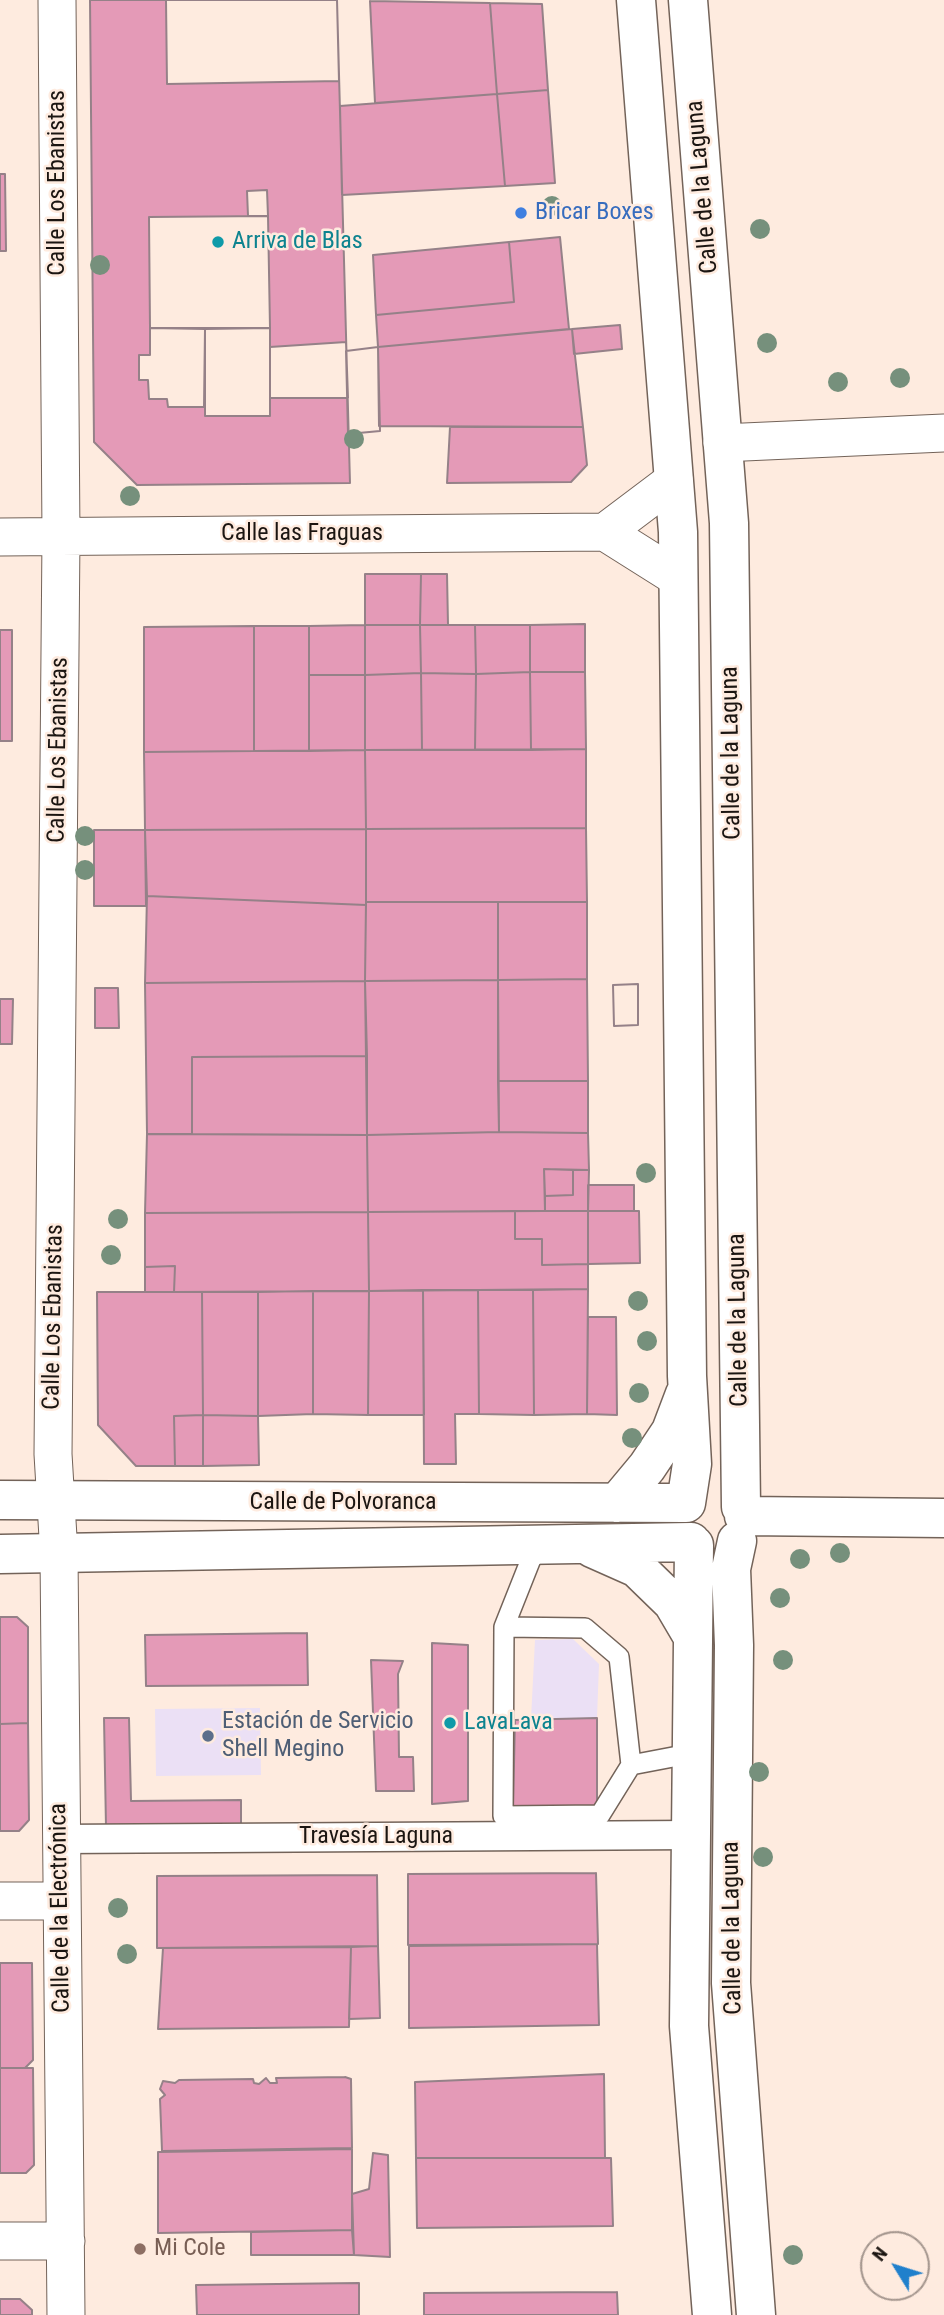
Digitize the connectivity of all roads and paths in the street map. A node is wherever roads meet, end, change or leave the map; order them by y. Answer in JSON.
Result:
{"nodes":[{"id":1,"x":57,"y":0,"type":"edge"},
{"id":2,"x":636,"y":0,"type":"edge"},
{"id":3,"x":688,"y":0,"type":"edge"},
{"id":4,"x":944,"y":433,"type":"edge"},
{"id":5,"x":722,"y":443,"type":"junction"},
{"id":6,"x":674,"y":480,"type":"junction"},
{"id":7,"x":605,"y":532,"type":"junction"},
{"id":8,"x":61,"y":536,"type":"junction"},
{"id":9,"x":0,"y":537,"type":"edge"},
{"id":10,"x":678,"y":578,"type":"junction"},
{"id":11,"x":687,"y":1388,"type":"junction"},
{"id":12,"x":0,"y":1500,"type":"edge"},
{"id":13,"x":57,"y":1501,"type":"junction"},
{"id":14,"x":617,"y":1503,"type":"junction"},
{"id":15,"x":686,"y":1503,"type":"junction"},
{"id":16,"x":944,"y":1518,"type":"edge"},
{"id":17,"x":741,"y":1521,"type":"junction"},
{"id":18,"x":693,"y":1543,"type":"junction"},
{"id":19,"x":545,"y":1544,"type":"junction"},
{"id":20,"x":583,"y":1544,"type":"junction"},
{"id":21,"x":0,"y":1554,"type":"edge"},
{"id":22,"x":59,"y":1554,"type":"junction"},
{"id":23,"x":504,"y":1627,"type":"junction"},
{"id":24,"x":693,"y":1637,"type":"junction"},
{"id":25,"x":694,"y":1753,"type":"junction"},
{"id":26,"x":631,"y":1765,"type":"junction"},
{"id":27,"x":691,"y":1835,"type":"junction"},
{"id":28,"x":60,"y":1839,"type":"junction"},
{"id":29,"x":0,"y":1901,"type":"edge"},
{"id":30,"x":61,"y":1901,"type":"junction"},
{"id":31,"x":0,"y":2241,"type":"edge"},
{"id":32,"x":66,"y":2241,"type":"junction"},
{"id":33,"x":66,"y":2315,"type":"edge"},
{"id":34,"x":712,"y":2315,"type":"edge"},
{"id":35,"x":756,"y":2315,"type":"edge"}],
"edges":[{"from":1,"to":8,"type":"street","name":"Calle Los Ebanistas"},
{"from":2,"to":6,"type":"street"},
{"from":3,"to":5,"type":"street","name":"Calle de la Laguna"},
{"from":4,"to":5,"type":"street"},
{"from":5,"to":17,"type":"street","name":"Calle de la Laguna"},
{"from":6,"to":7,"type":"street"},
{"from":6,"to":10,"type":"street"},
{"from":7,"to":8,"type":"street","name":"Calle las Fraguas"},
{"from":7,"to":10,"type":"street"},
{"from":8,"to":9,"type":"street","name":"Calle las Fraguas"},
{"from":8,"to":13,"type":"street","name":"Calle Los Ebanistas"},
{"from":10,"to":11,"type":"street"},
{"from":11,"to":14,"type":"street"},
{"from":11,"to":15,"type":"street"},
{"from":12,"to":13,"type":"street","name":"Calle de Polvoranca"},
{"from":13,"to":14,"type":"street","name":"Calle de Polvoranca"},
{"from":13,"to":22,"type":"street","name":"Calle de la Electrónica"},
{"from":14,"to":15,"type":"street","name":"Calle de Polvoranca"},
{"from":15,"to":17,"type":"street"},
{"from":15,"to":18,"type":"street"},
{"from":16,"to":17,"type":"street"},
{"from":17,"to":18,"type":"street"},
{"from":17,"to":35,"type":"street","name":"Calle de la Laguna"},
{"from":18,"to":20,"type":"street","name":"Calle de Polvoranca"},
{"from":18,"to":24,"type":"street","name":"Calle de la Laguna"},
{"from":19,"to":20,"type":"street","name":"Calle de Polvoranca"},
{"from":19,"to":22,"type":"street","name":"Calle de Polvoranca"},
{"from":19,"to":23,"type":"lane"},
{"from":20,"to":24,"type":"street","name":"Calle de Polvoranca"},
{"from":21,"to":22,"type":"street","name":"Calle de Polvoranca"},
{"from":22,"to":28,"type":"street","name":"Calle de la Electrónica"},
{"from":23,"to":26,"type":"lane"},
{"from":23,"to":26,"type":"lane"},
{"from":24,"to":25,"type":"street","name":"Calle de la Laguna"},
{"from":25,"to":26,"type":"lane"},
{"from":25,"to":27,"type":"street","name":"Calle de la Laguna"},
{"from":27,"to":28,"type":"street","name":"Travesía Laguna"},
{"from":27,"to":34,"type":"street","name":"Calle de la Laguna"},
{"from":28,"to":30,"type":"street","name":"Calle de la Electrónica"},
{"from":29,"to":30,"type":"street"},
{"from":30,"to":32,"type":"street","name":"Calle de la Electrónica"},
{"from":31,"to":32,"type":"street"},
{"from":32,"to":33,"type":"street","name":"Calle de la Electrónica"}]}
